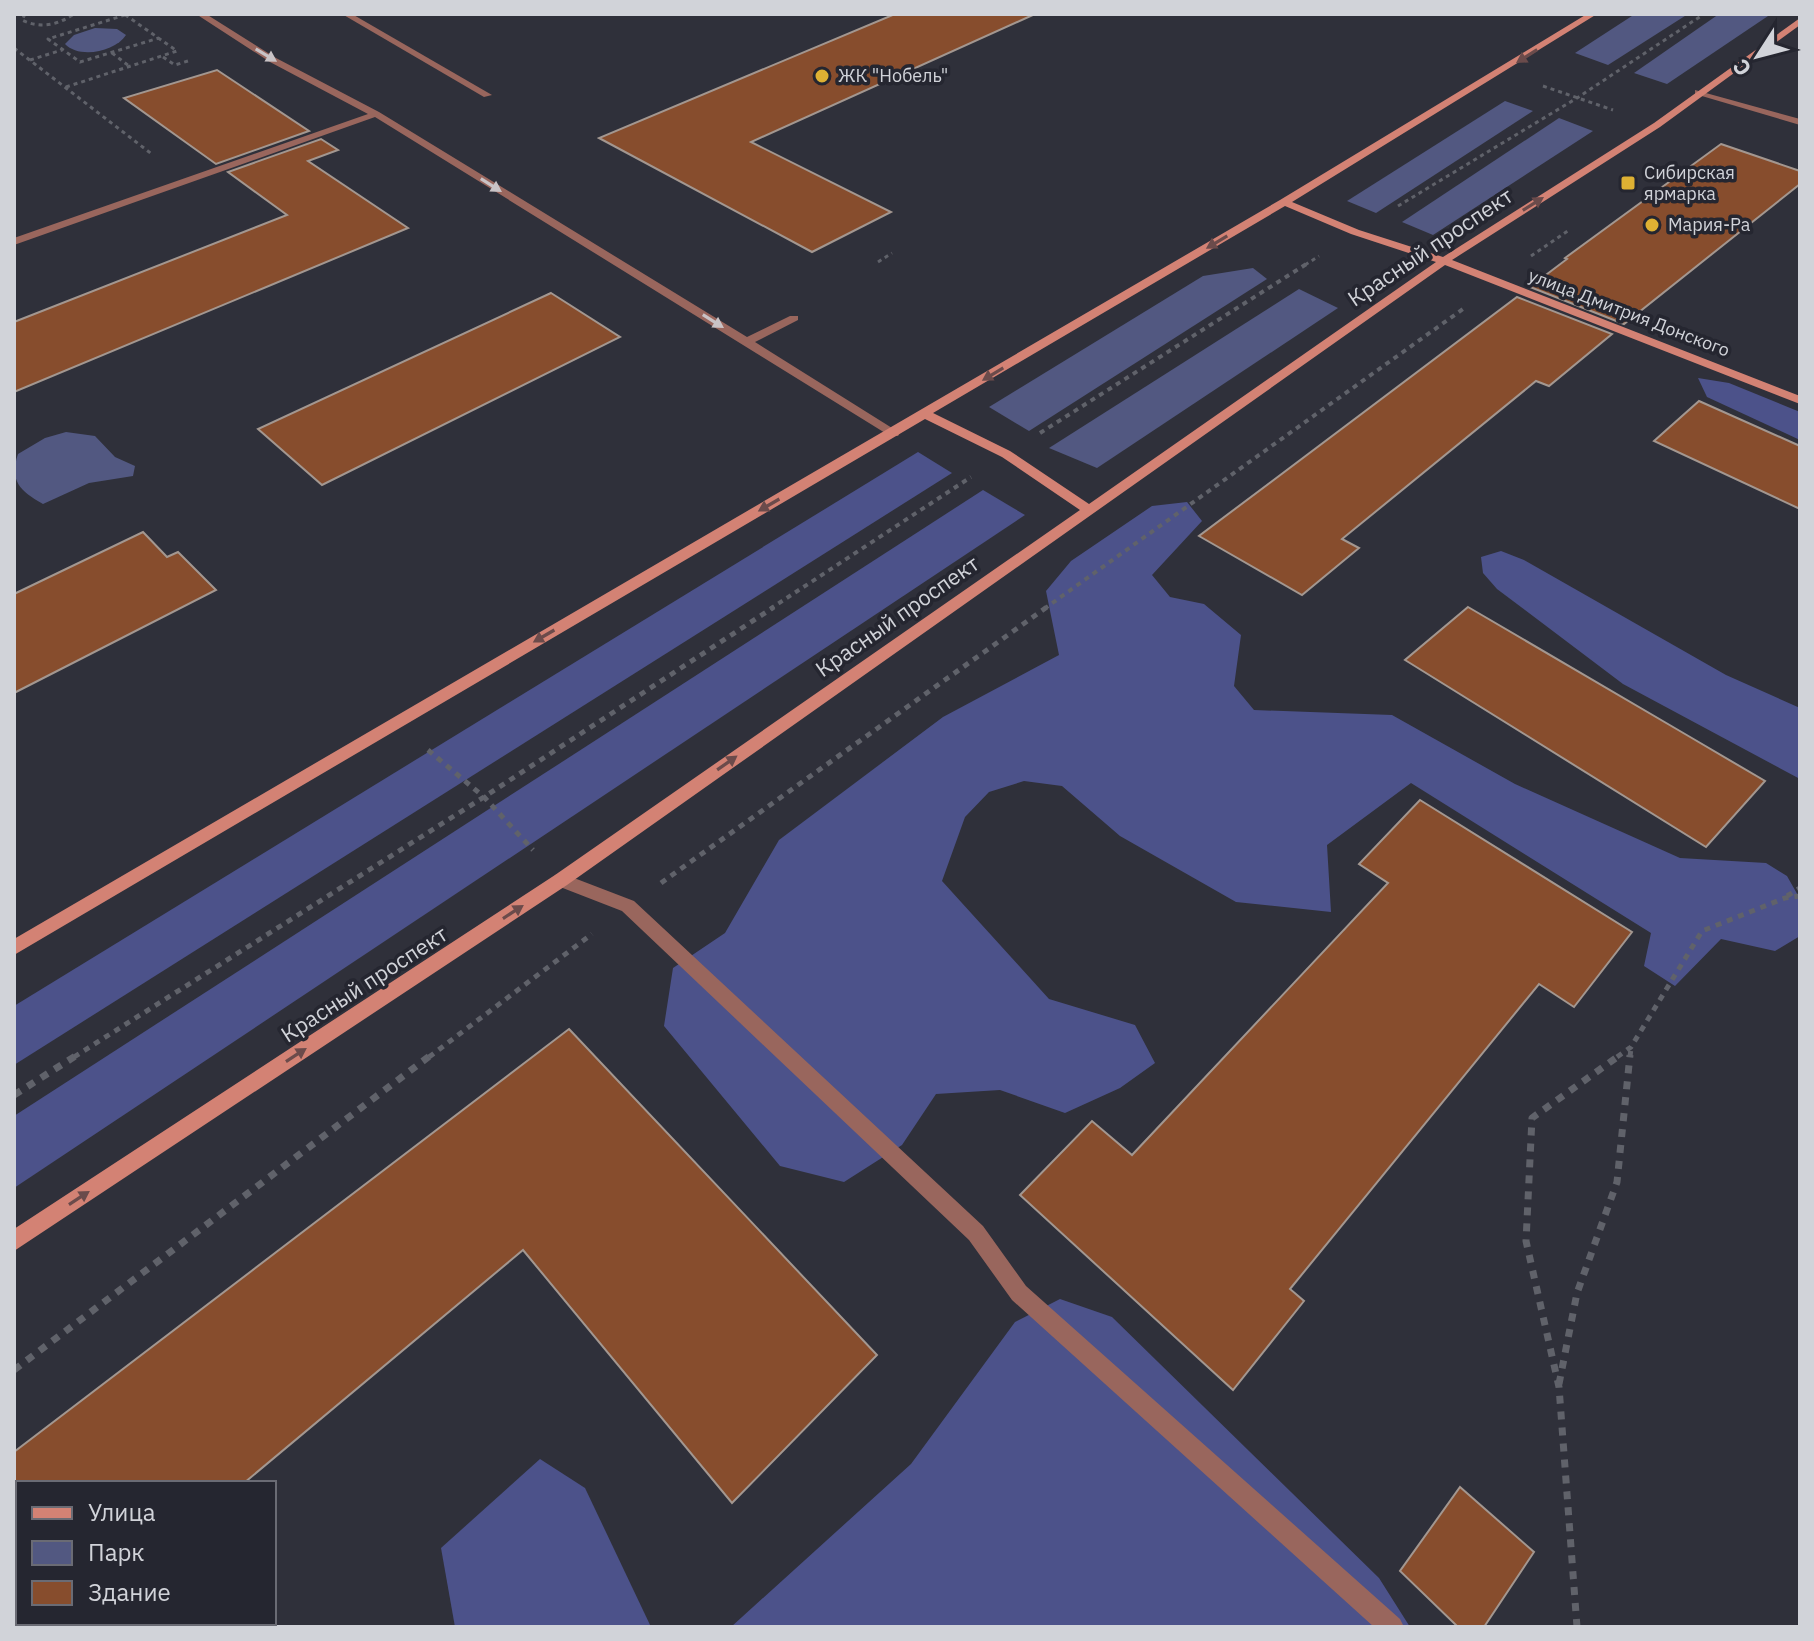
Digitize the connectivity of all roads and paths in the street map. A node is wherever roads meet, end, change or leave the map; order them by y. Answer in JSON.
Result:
{"nodes":[{"id":1,"x":25,"y":14,"type":"edge"},
{"id":2,"x":74,"y":14,"type":"edge"},
{"id":3,"x":91,"y":14,"type":"edge"},
{"id":4,"x":124,"y":14,"type":"edge"},
{"id":5,"x":200,"y":14,"type":"edge"},
{"id":6,"x":346,"y":14,"type":"edge"},
{"id":7,"x":1593,"y":14,"type":"edge"},
{"id":8,"x":1704,"y":14,"type":"edge"},
{"id":9,"x":1800,"y":21,"type":"edge"},
{"id":10,"x":24,"y":22,"type":"junction"},
{"id":11,"x":14,"y":24,"type":"edge"},
{"id":12,"x":159,"y":38,"type":"junction"},
{"id":13,"x":14,"y":48,"type":"edge"},
{"id":14,"x":63,"y":50,"type":"junction"},
{"id":15,"x":111,"y":53,"type":"junction"},
{"id":16,"x":162,"y":57,"type":"junction"},
{"id":17,"x":30,"y":60,"type":"junction"},
{"id":18,"x":191,"y":60,"type":"dead end"},
{"id":19,"x":130,"y":67,"type":"junction"},
{"id":20,"x":1501,"y":72,"type":"junction"},
{"id":21,"x":65,"y":87,"type":"junction"},
{"id":22,"x":1698,"y":92,"type":"junction"},
{"id":23,"x":487,"y":95,"type":"dead end"},
{"id":24,"x":1577,"y":98,"type":"junction"},
{"id":25,"x":376,"y":114,"type":"junction"},
{"id":26,"x":1800,"y":122,"type":"edge"},
{"id":27,"x":1657,"y":125,"type":"junction"},
{"id":28,"x":187,"y":182,"type":"junction"},
{"id":29,"x":1284,"y":202,"type":"junction"},
{"id":30,"x":1580,"y":222,"type":"dead end"},
{"id":31,"x":1355,"y":232,"type":"junction"},
{"id":32,"x":14,"y":242,"type":"edge"},
{"id":33,"x":892,"y":253,"type":"dead end"},
{"id":34,"x":1444,"y":261,"type":"junction"},
{"id":35,"x":878,"y":262,"type":"dead end"},
{"id":36,"x":1499,"y":282,"type":"junction"},
{"id":37,"x":794,"y":318,"type":"dead end"},
{"id":38,"x":746,"y":342,"type":"junction"},
{"id":39,"x":1800,"y":400,"type":"edge"},
{"id":40,"x":925,"y":414,"type":"junction"},
{"id":41,"x":894,"y":433,"type":"junction"},
{"id":42,"x":1006,"y":454,"type":"junction"},
{"id":43,"x":1088,"y":509,"type":"junction"},
{"id":44,"x":395,"y":722,"type":"junction"},
{"id":45,"x":484,"y":797,"type":"junction"},
{"id":46,"x":561,"y":880,"type":"junction"},
{"id":47,"x":1800,"y":888,"type":"edge"},
{"id":48,"x":1800,"y":896,"type":"edge"},
{"id":49,"x":1785,"y":898,"type":"junction"},
{"id":50,"x":628,"y":906,"type":"junction"},
{"id":51,"x":14,"y":948,"type":"edge"},
{"id":52,"x":1631,"y":1047,"type":"junction"},
{"id":53,"x":14,"y":1095,"type":"edge"},
{"id":54,"x":14,"y":1241,"type":"edge"},
{"id":55,"x":14,"y":1370,"type":"edge"},
{"id":56,"x":1559,"y":1387,"type":"junction"},
{"id":57,"x":1392,"y":1627,"type":"edge"},
{"id":58,"x":1577,"y":1627,"type":"edge"}],
"edges":[{"from":1,"to":10,"type":"path"},
{"from":2,"to":3,"type":"path"},
{"from":2,"to":10,"type":"path"},
{"from":4,"to":12,"type":"path"},
{"from":4,"to":14,"type":"path"},
{"from":5,"to":25,"type":"lane","one_way":true},
{"from":6,"to":23,"type":"lane"},
{"from":7,"to":20,"type":"main road","one_way":true},
{"from":8,"to":24,"type":"path"},
{"from":9,"to":22,"type":"main road","name":"Красный проспект"},
{"from":10,"to":11,"type":"path"},
{"from":12,"to":15,"type":"path"},
{"from":12,"to":16,"type":"path"},
{"from":13,"to":17,"type":"path"},
{"from":14,"to":15,"type":"path"},
{"from":14,"to":17,"type":"path"},
{"from":15,"to":19,"type":"path"},
{"from":16,"to":18,"type":"path"},
{"from":16,"to":19,"type":"path"},
{"from":17,"to":21,"type":"path"},
{"from":19,"to":21,"type":"path"},
{"from":20,"to":24,"type":"path"},
{"from":20,"to":29,"type":"main road"},
{"from":21,"to":28,"type":"path"},
{"from":22,"to":26,"type":"lane"},
{"from":22,"to":27,"type":"main road","name":"Красный проспект"},
{"from":24,"to":27,"type":"path"},
{"from":24,"to":31,"type":"path"},
{"from":25,"to":28,"type":"lane"},
{"from":25,"to":38,"type":"lane","one_way":true},
{"from":34,"to":27,"type":"main road","name":"Красный проспект","one_way":true},
{"from":28,"to":32,"type":"lane"},
{"from":29,"to":31,"type":"main road","name":"улица Дмитрия Донского"},
{"from":29,"to":40,"type":"main road","one_way":true},
{"from":30,"to":36,"type":"path"},
{"from":31,"to":34,"type":"main road","name":"улица Дмитрия Донского"},
{"from":31,"to":42,"type":"path"},
{"from":33,"to":35,"type":"path"},
{"from":34,"to":36,"type":"main road","name":"улица Дмитрия Донского"},
{"from":34,"to":43,"type":"main road","name":"Красный проспект"},
{"from":36,"to":39,"type":"main road","name":"улица Дмитрия Донского"},
{"from":36,"to":50,"type":"path"},
{"from":37,"to":38,"type":"lane"},
{"from":38,"to":41,"type":"lane"},
{"from":40,"to":41,"type":"main road"},
{"from":40,"to":42,"type":"main road"},
{"from":41,"to":44,"type":"main road","one_way":true},
{"from":42,"to":43,"type":"main road"},
{"from":42,"to":45,"type":"path"},
{"from":46,"to":43,"type":"main road","name":"Красный проспект","one_way":true},
{"from":44,"to":45,"type":"path"},
{"from":44,"to":51,"type":"main road"},
{"from":45,"to":46,"type":"path"},
{"from":45,"to":53,"type":"path"},
{"from":46,"to":50,"type":"lane"},
{"from":54,"to":46,"type":"main road","name":"Красный проспект","one_way":true},
{"from":47,"to":49,"type":"path"},
{"from":48,"to":49,"type":"path"},
{"from":49,"to":52,"type":"path"},
{"from":50,"to":55,"type":"path"},
{"from":50,"to":57,"type":"lane"},
{"from":52,"to":56,"type":"path"},
{"from":52,"to":56,"type":"path"},
{"from":56,"to":58,"type":"path"}]}
